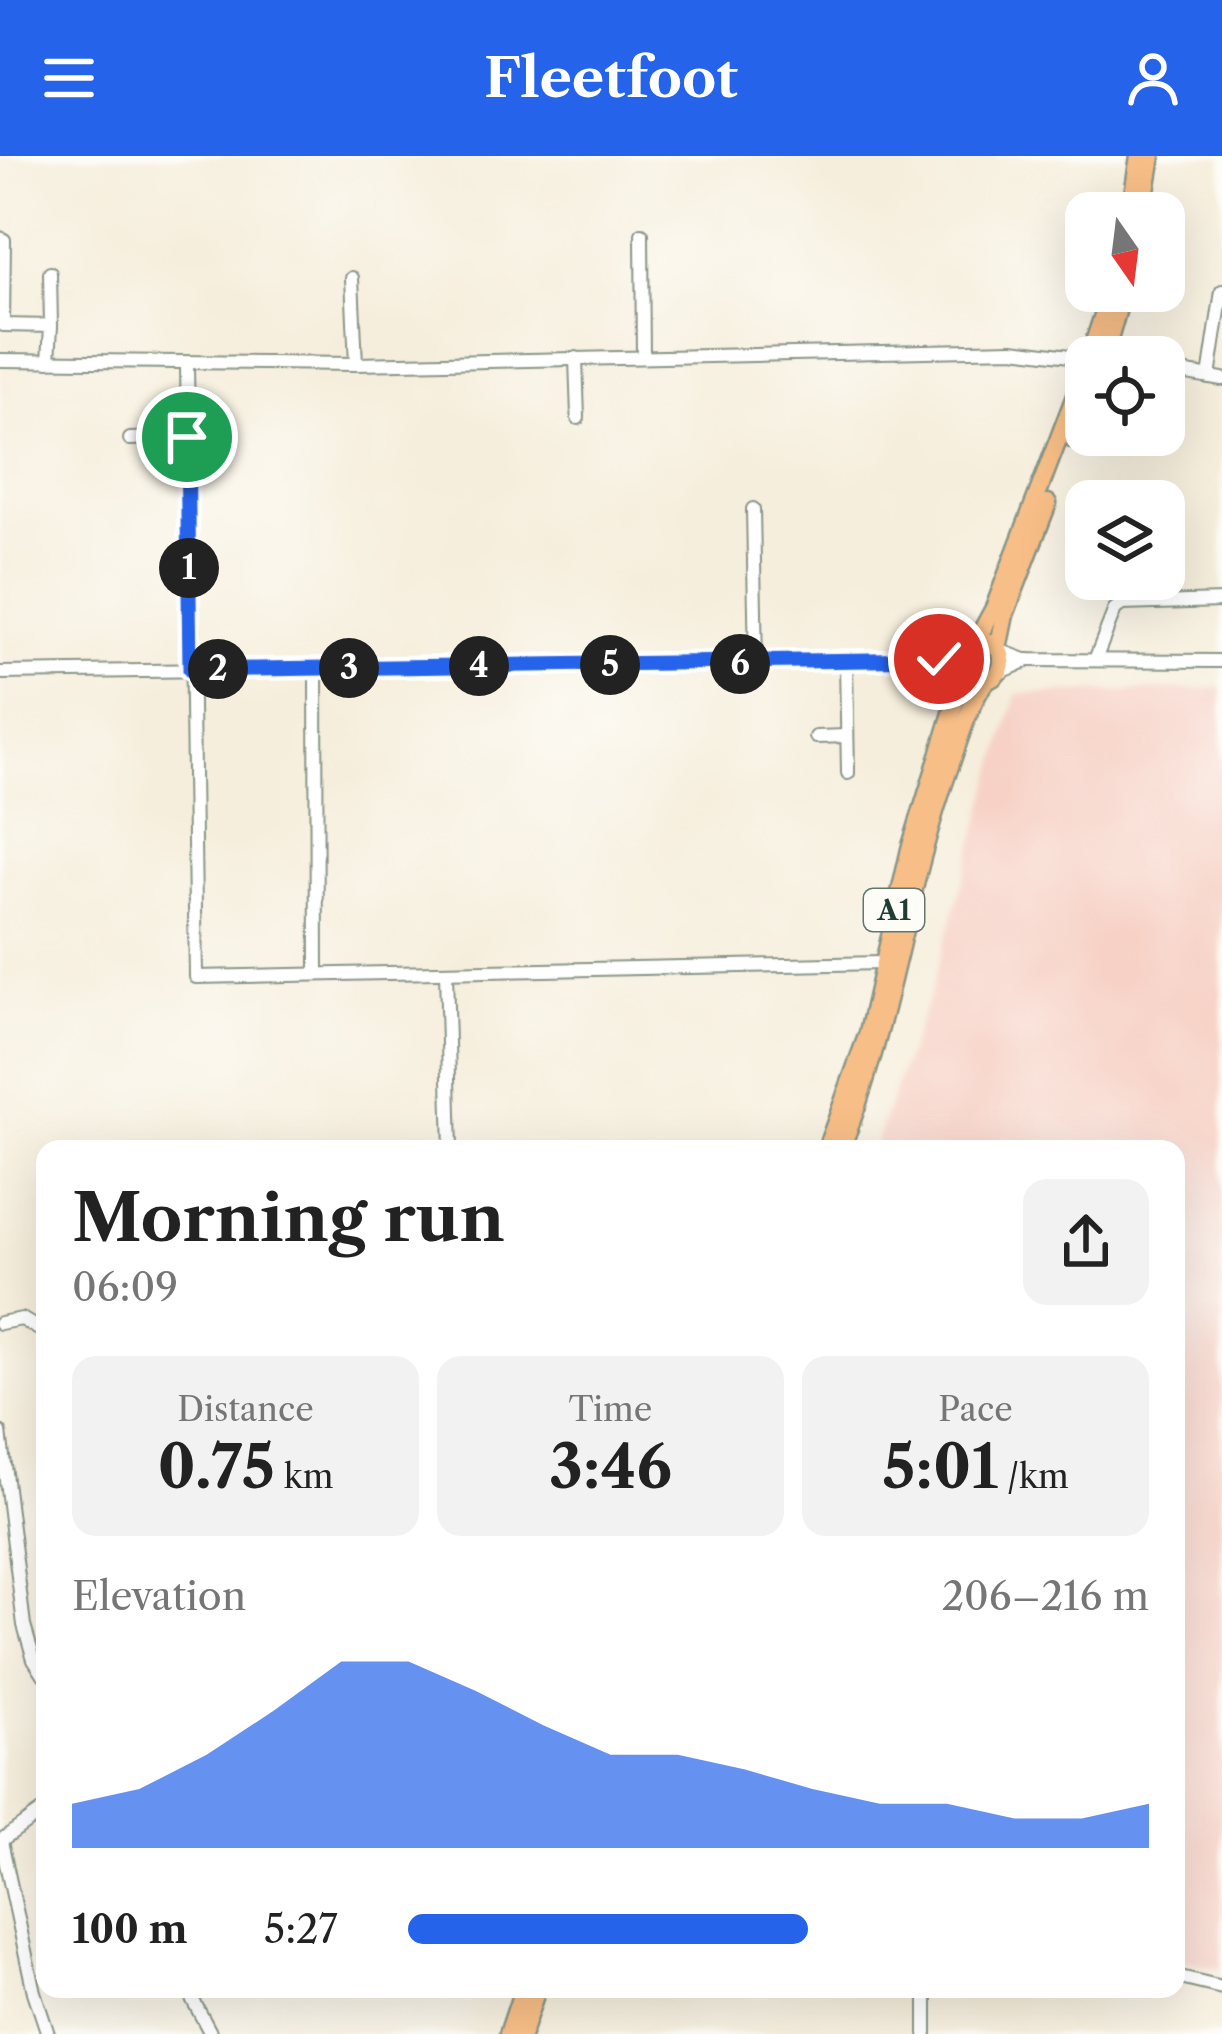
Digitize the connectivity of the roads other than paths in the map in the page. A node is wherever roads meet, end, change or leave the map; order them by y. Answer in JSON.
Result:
{"nodes":[{"id":1,"x":1139,"y":156,"type":"edge"},
{"id":2,"x":1152,"y":156,"type":"edge"},
{"id":3,"x":1133,"y":192,"type":"edge"},
{"id":4,"x":1146,"y":192,"type":"edge"},
{"id":5,"x":642,"y":234,"type":"dead end"},
{"id":6,"x":0,"y":238,"type":"edge"},
{"id":7,"x":50,"y":273,"type":"dead end"},
{"id":8,"x":352,"y":278,"type":"dead end"},
{"id":9,"x":1222,"y":291,"type":"edge"},
{"id":10,"x":51,"y":326,"type":"junction"},
{"id":11,"x":643,"y":357,"type":"junction"},
{"id":12,"x":576,"y":358,"type":"junction"},
{"id":13,"x":1065,"y":358,"type":"edge"},
{"id":14,"x":0,"y":360,"type":"edge"},
{"id":15,"x":49,"y":361,"type":"junction"},
{"id":16,"x":356,"y":364,"type":"junction"},
{"id":17,"x":187,"y":365,"type":"junction"},
{"id":18,"x":1185,"y":373,"type":"edge"},
{"id":19,"x":1216,"y":378,"type":"edge"},
{"id":20,"x":1222,"y":395,"type":"edge"},
{"id":21,"x":578,"y":418,"type":"dead end"},
{"id":22,"x":1065,"y":419,"type":"edge"},
{"id":23,"x":187,"y":437,"type":"junction"},
{"id":24,"x":130,"y":439,"type":"dead end"},
{"id":25,"x":1067,"y":456,"type":"edge"},
{"id":26,"x":753,"y":509,"type":"dead end"},
{"id":27,"x":1222,"y":602,"type":"edge"},
{"id":28,"x":971,"y":646,"type":"junction"},
{"id":29,"x":1001,"y":650,"type":"junction"},
{"id":30,"x":934,"y":660,"type":"junction"},
{"id":31,"x":1028,"y":660,"type":"junction"},
{"id":32,"x":1095,"y":660,"type":"junction"},
{"id":33,"x":1222,"y":661,"type":"edge"},
{"id":34,"x":845,"y":662,"type":"junction"},
{"id":35,"x":756,"y":664,"type":"junction"},
{"id":36,"x":316,"y":668,"type":"junction"},
{"id":37,"x":190,"y":670,"type":"junction"},
{"id":38,"x":964,"y":670,"type":"junction"},
{"id":39,"x":0,"y":674,"type":"edge"},
{"id":40,"x":992,"y":677,"type":"junction"},
{"id":41,"x":847,"y":736,"type":"junction"},
{"id":42,"x":816,"y":737,"type":"dead end"},
{"id":43,"x":848,"y":773,"type":"dead end"},
{"id":44,"x":881,"y":963,"type":"junction"},
{"id":45,"x":446,"y":972,"type":"junction"},
{"id":46,"x":317,"y":973,"type":"junction"},
{"id":47,"x":452,"y":1140,"type":"edge"},
{"id":48,"x":829,"y":1140,"type":"edge"},
{"id":49,"x":844,"y":1140,"type":"edge"},
{"id":50,"x":0,"y":1323,"type":"edge"},
{"id":51,"x":36,"y":1328,"type":"edge"},
{"id":52,"x":0,"y":1432,"type":"edge"},
{"id":53,"x":36,"y":1662,"type":"edge"},
{"id":54,"x":36,"y":1815,"type":"edge"},
{"id":55,"x":0,"y":1841,"type":"edge"},
{"id":56,"x":1185,"y":1979,"type":"edge"},
{"id":57,"x":1222,"y":1988,"type":"edge"},
{"id":58,"x":192,"y":1998,"type":"edge"},
{"id":59,"x":520,"y":1998,"type":"edge"},
{"id":60,"x":534,"y":1998,"type":"edge"},
{"id":61,"x":926,"y":1998,"type":"edge"},
{"id":62,"x":48,"y":2034,"type":"edge"},
{"id":63,"x":212,"y":2034,"type":"edge"},
{"id":64,"x":508,"y":2034,"type":"edge"},
{"id":65,"x":522,"y":2034,"type":"edge"},
{"id":66,"x":926,"y":2034,"type":"edge"}],
"edges":[{"from":1,"to":3,"type":"highway"},
{"from":2,"to":4,"type":"highway"},
{"from":5,"to":11,"type":"street"},
{"from":6,"to":10,"type":"street"},
{"from":7,"to":10,"type":"street"},
{"from":8,"to":16,"type":"street"},
{"from":9,"to":19,"type":"street"},
{"from":10,"to":15,"type":"street"},
{"from":11,"to":12,"type":"street"},
{"from":11,"to":13,"type":"street"},
{"from":12,"to":16,"type":"street"},
{"from":12,"to":21,"type":"street"},
{"from":14,"to":15,"type":"street"},
{"from":15,"to":17,"type":"street"},
{"from":16,"to":17,"type":"street"},
{"from":17,"to":23,"type":"street"},
{"from":18,"to":19,"type":"street"},
{"from":19,"to":20,"type":"street"},
{"from":22,"to":28,"type":"highway"},
{"from":23,"to":24,"type":"street"},
{"from":23,"to":37,"type":"street"},
{"from":25,"to":29,"type":"highway"},
{"from":26,"to":35,"type":"street"},
{"from":27,"to":32,"type":"street"},
{"from":28,"to":29,"type":"highway"},
{"from":28,"to":30,"type":"street"},
{"from":28,"to":38,"type":"highway"},
{"from":29,"to":31,"type":"street"},
{"from":29,"to":40,"type":"highway"},
{"from":30,"to":34,"type":"street"},
{"from":30,"to":38,"type":"street"},
{"from":31,"to":32,"type":"street"},
{"from":31,"to":40,"type":"street"},
{"from":32,"to":33,"type":"street"},
{"from":34,"to":35,"type":"street"},
{"from":34,"to":41,"type":"street"},
{"from":35,"to":36,"type":"street"},
{"from":36,"to":37,"type":"street"},
{"from":36,"to":46,"type":"street"},
{"from":37,"to":39,"type":"street"},
{"from":37,"to":46,"type":"street"},
{"from":38,"to":40,"type":"highway"},
{"from":38,"to":44,"type":"highway","number":"A1"},
{"from":40,"to":49,"type":"highway","number":"A1"},
{"from":41,"to":42,"type":"street"},
{"from":41,"to":43,"type":"street"},
{"from":44,"to":45,"type":"street"},
{"from":44,"to":48,"type":"highway","number":"A1"},
{"from":45,"to":46,"type":"street"},
{"from":45,"to":47,"type":"street"},
{"from":50,"to":51,"type":"street"},
{"from":52,"to":53,"type":"street"},
{"from":54,"to":55,"type":"street"},
{"from":55,"to":62,"type":"street"},
{"from":56,"to":57,"type":"street"},
{"from":58,"to":63,"type":"street"},
{"from":59,"to":64,"type":"highway"},
{"from":60,"to":65,"type":"highway"},
{"from":61,"to":66,"type":"street"}]}
